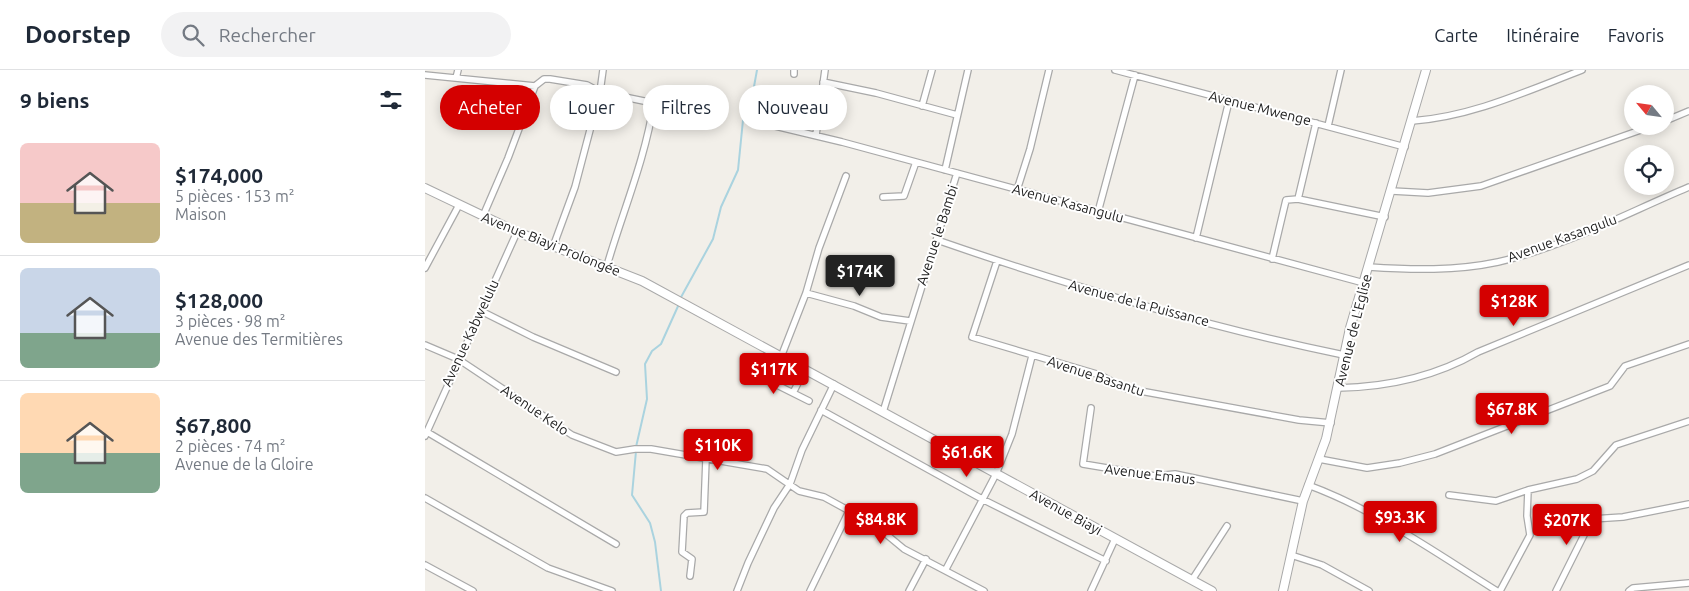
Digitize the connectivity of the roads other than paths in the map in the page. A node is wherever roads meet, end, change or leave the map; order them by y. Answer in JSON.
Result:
{"nodes":[{"id":1,"x":458,"y":70,"type":"edge"},
{"id":2,"x":603,"y":70,"type":"edge"},
{"id":3,"x":825,"y":70,"type":"edge"},
{"id":4,"x":932,"y":70,"type":"edge"},
{"id":5,"x":968,"y":70,"type":"edge"},
{"id":6,"x":1049,"y":70,"type":"edge"},
{"id":7,"x":1115,"y":70,"type":"edge"},
{"id":8,"x":1341,"y":70,"type":"edge"},
{"id":9,"x":1426,"y":70,"type":"edge"},
{"id":10,"x":1581,"y":70,"type":"edge"},
{"id":11,"x":425,"y":75,"type":"edge"},
{"id":12,"x":1135,"y":75,"type":"junction"},
{"id":13,"x":456,"y":78,"type":"junction"},
{"id":14,"x":823,"y":82,"type":"junction"},
{"id":15,"x":525,"y":85,"type":"edge"},
{"id":16,"x":536,"y":85,"type":"edge"},
{"id":17,"x":587,"y":85,"type":"edge"},
{"id":18,"x":601,"y":85,"type":"edge"},
{"id":19,"x":1229,"y":101,"type":"junction"},
{"id":20,"x":922,"y":106,"type":"junction"},
{"id":21,"x":1689,"y":110,"type":"edge"},
{"id":22,"x":957,"y":115,"type":"junction"},
{"id":23,"x":1674,"y":117,"type":"edge"},
{"id":24,"x":1412,"y":121,"type":"junction"},
{"id":25,"x":1316,"y":123,"type":"junction"},
{"id":26,"x":1328,"y":126,"type":"junction"},
{"id":27,"x":519,"y":130,"type":"edge"},
{"id":28,"x":590,"y":130,"type":"edge"},
{"id":29,"x":648,"y":130,"type":"edge"},
{"id":30,"x":794,"y":130,"type":"edge"},
{"id":31,"x":816,"y":135,"type":"junction"},
{"id":32,"x":1626,"y":135,"type":"edge"},
{"id":33,"x":1405,"y":147,"type":"junction"},
{"id":34,"x":916,"y":162,"type":"junction"},
{"id":35,"x":945,"y":170,"type":"junction"},
{"id":36,"x":957,"y":173,"type":"junction"},
{"id":37,"x":846,"y":176,"type":"dead end"},
{"id":38,"x":1689,"y":187,"type":"edge"},
{"id":39,"x":425,"y":188,"type":"edge"},
{"id":40,"x":1017,"y":190,"type":"junction"},
{"id":41,"x":1392,"y":192,"type":"junction"},
{"id":42,"x":883,"y":198,"type":"dead end"},
{"id":43,"x":1298,"y":199,"type":"junction"},
{"id":44,"x":459,"y":205,"type":"junction"},
{"id":45,"x":1097,"y":212,"type":"junction"},
{"id":46,"x":483,"y":216,"type":"junction"},
{"id":47,"x":1385,"y":217,"type":"junction"},
{"id":48,"x":517,"y":232,"type":"junction"},
{"id":49,"x":1196,"y":238,"type":"junction"},
{"id":50,"x":937,"y":240,"type":"junction"},
{"id":51,"x":553,"y":247,"type":"junction"},
{"id":52,"x":1272,"y":259,"type":"junction"},
{"id":53,"x":997,"y":261,"type":"junction"},
{"id":54,"x":1689,"y":265,"type":"edge"},
{"id":55,"x":1369,"y":267,"type":"junction"},
{"id":56,"x":425,"y":268,"type":"edge"},
{"id":57,"x":606,"y":269,"type":"junction"},
{"id":58,"x":1364,"y":283,"type":"junction"},
{"id":59,"x":806,"y":293,"type":"junction"},
{"id":60,"x":680,"y":303,"type":"joint"},
{"id":61,"x":481,"y":312,"type":"junction"},
{"id":62,"x":910,"y":320,"type":"junction"},
{"id":63,"x":1689,"y":344,"type":"edge"},
{"id":64,"x":425,"y":345,"type":"edge"},
{"id":65,"x":1343,"y":355,"type":"junction"},
{"id":66,"x":1031,"y":356,"type":"junction"},
{"id":67,"x":781,"y":357,"type":"junction"},
{"id":68,"x":458,"y":359,"type":"junction"},
{"id":69,"x":805,"y":369,"type":"junction"},
{"id":70,"x":747,"y":370,"type":"dead end"},
{"id":71,"x":616,"y":372,"type":"dead end"},
{"id":72,"x":834,"y":384,"type":"junction"},
{"id":73,"x":1338,"y":388,"type":"junction"},
{"id":74,"x":793,"y":393,"type":"junction"},
{"id":75,"x":809,"y":401,"type":"dead end"},
{"id":76,"x":1091,"y":408,"type":"dead end"},
{"id":77,"x":821,"y":410,"type":"junction"},
{"id":78,"x":883,"y":412,"type":"junction"},
{"id":79,"x":1689,"y":421,"type":"edge"},
{"id":80,"x":1331,"y":423,"type":"junction"},
{"id":81,"x":426,"y":434,"type":"edge"},
{"id":82,"x":706,"y":459,"type":"junction"},
{"id":83,"x":1319,"y":459,"type":"junction"},
{"id":84,"x":996,"y":474,"type":"junction"},
{"id":85,"x":790,"y":484,"type":"junction"},
{"id":86,"x":1308,"y":485,"type":"junction"},
{"id":87,"x":1528,"y":490,"type":"junction"},
{"id":88,"x":1449,"y":495,"type":"dead end"},
{"id":89,"x":425,"y":498,"type":"edge"},
{"id":90,"x":982,"y":498,"type":"junction"},
{"id":91,"x":1303,"y":501,"type":"junction"},
{"id":92,"x":1689,"y":504,"type":"edge"},
{"id":93,"x":849,"y":512,"type":"junction"},
{"id":94,"x":1227,"y":526,"type":"dead end"},
{"id":95,"x":1115,"y":539,"type":"junction"},
{"id":96,"x":616,"y":544,"type":"dead end"},
{"id":97,"x":1291,"y":555,"type":"junction"},
{"id":98,"x":926,"y":559,"type":"junction"},
{"id":99,"x":1106,"y":561,"type":"junction"},
{"id":100,"x":425,"y":565,"type":"edge"},
{"id":101,"x":946,"y":569,"type":"junction"},
{"id":102,"x":690,"y":576,"type":"dead end"},
{"id":103,"x":1192,"y":580,"type":"junction"},
{"id":104,"x":1689,"y":584,"type":"edge"},
{"id":105,"x":473,"y":591,"type":"edge"},
{"id":106,"x":612,"y":591,"type":"edge"},
{"id":107,"x":737,"y":591,"type":"edge"},
{"id":108,"x":810,"y":591,"type":"edge"},
{"id":109,"x":909,"y":591,"type":"edge"},
{"id":110,"x":984,"y":591,"type":"edge"},
{"id":111,"x":1091,"y":591,"type":"edge"},
{"id":112,"x":1212,"y":591,"type":"edge"},
{"id":113,"x":1283,"y":591,"type":"edge"},
{"id":114,"x":1369,"y":591,"type":"edge"},
{"id":115,"x":1499,"y":591,"type":"edge"},
{"id":116,"x":1555,"y":591,"type":"edge"},
{"id":117,"x":1629,"y":591,"type":"edge"}],
"edges":[{"from":1,"to":13,"type":"street"},
{"from":2,"to":18,"type":"street"},
{"from":3,"to":14,"type":"street"},
{"from":4,"to":20,"type":"street"},
{"from":5,"to":22,"type":"street"},
{"from":6,"to":40,"type":"street"},
{"from":7,"to":12,"type":"street","name":"Avenue Mwenge"},
{"from":8,"to":26,"type":"street"},
{"from":9,"to":24,"type":"street","name":"Avenue de L'Eglise"},
{"from":10,"to":24,"type":"street"},
{"from":11,"to":13,"type":"street"},
{"from":12,"to":19,"type":"street","name":"Avenue Mwenge"},
{"from":12,"to":45,"type":"street"},
{"from":13,"to":15,"type":"street"},
{"from":14,"to":20,"type":"street"},
{"from":14,"to":31,"type":"street"},
{"from":16,"to":17,"type":"street"},
{"from":19,"to":25,"type":"street","name":"Avenue Mwenge"},
{"from":19,"to":49,"type":"street"},
{"from":20,"to":22,"type":"street"},
{"from":21,"to":23,"type":"street"},
{"from":22,"to":35,"type":"street"},
{"from":24,"to":33,"type":"street","name":"Avenue de L'Eglise"},
{"from":25,"to":26,"type":"street","name":"Avenue Mwenge"},
{"from":25,"to":43,"type":"street"},
{"from":26,"to":33,"type":"street","name":"Avenue Mwenge"},
{"from":27,"to":46,"type":"street"},
{"from":28,"to":51,"type":"street"},
{"from":29,"to":57,"type":"street"},
{"from":30,"to":31,"type":"street","name":"Avenue Kasangulu"},
{"from":31,"to":34,"type":"street","name":"Avenue Kasangulu"},
{"from":32,"to":41,"type":"street"},
{"from":33,"to":41,"type":"street","name":"Avenue de L'Eglise"},
{"from":34,"to":35,"type":"street","name":"Avenue Kasangulu"},
{"from":34,"to":42,"type":"street"},
{"from":35,"to":36,"type":"street","name":"Avenue Kasangulu"},
{"from":36,"to":40,"type":"street","name":"Avenue Kasangulu"},
{"from":36,"to":50,"type":"street","name":"Avenue le Bambi"},
{"from":37,"to":59,"type":"street"},
{"from":38,"to":55,"type":"street","name":"Avenue Kasangulu"},
{"from":39,"to":44,"type":"street","name":"Avenue Biayi Prolongée"},
{"from":40,"to":45,"type":"street","name":"Avenue Kasangulu"},
{"from":41,"to":47,"type":"street","name":"Avenue de L'Eglise"},
{"from":43,"to":47,"type":"street"},
{"from":43,"to":52,"type":"street"},
{"from":44,"to":46,"type":"street","name":"Avenue Biayi Prolongée"},
{"from":44,"to":56,"type":"street"},
{"from":45,"to":49,"type":"street","name":"Avenue Kasangulu"},
{"from":46,"to":48,"type":"street","name":"Avenue Biayi Prolongée"},
{"from":47,"to":55,"type":"street","name":"Avenue de L'Eglise"},
{"from":48,"to":51,"type":"street","name":"Avenue Biayi Prolongée"},
{"from":48,"to":61,"type":"street","name":"Avenue Kabwelulu"},
{"from":49,"to":52,"type":"street","name":"Avenue Kasangulu"},
{"from":50,"to":53,"type":"street","name":"Avenue de la Puissance"},
{"from":50,"to":62,"type":"street","name":"Avenue le Bambi"},
{"from":51,"to":57,"type":"street","name":"Avenue Biayi Prolongée"},
{"from":52,"to":58,"type":"street","name":"Avenue Kasangulu"},
{"from":53,"to":65,"type":"street","name":"Avenue de la Puissance"},
{"from":53,"to":66,"type":"street","name":"Avenue Basantu"},
{"from":54,"to":73,"type":"street"},
{"from":55,"to":58,"type":"street","name":"Avenue de L'Eglise"},
{"from":57,"to":60,"type":"street","name":"Avenue Biayi Prolongée"},
{"from":58,"to":65,"type":"street","name":"Avenue de L'Eglise"},
{"from":59,"to":62,"type":"street"},
{"from":59,"to":67,"type":"street"},
{"from":60,"to":67,"type":"street","name":"Avenue Biayi"},
{"from":61,"to":68,"type":"street","name":"Avenue Kabwelulu"},
{"from":61,"to":71,"type":"street"},
{"from":62,"to":78,"type":"street","name":"Avenue le Bambi"},
{"from":63,"to":83,"type":"street"},
{"from":64,"to":68,"type":"street","name":"Avenue Kelo"},
{"from":65,"to":73,"type":"street","name":"Avenue de L'Eglise"},
{"from":66,"to":80,"type":"street","name":"Avenue Basantu"},
{"from":66,"to":84,"type":"street"},
{"from":67,"to":69,"type":"street","name":"Avenue Biayi"},
{"from":68,"to":81,"type":"street","name":"Avenue Kabwelulu"},
{"from":68,"to":82,"type":"street","name":"Avenue Kelo"},
{"from":69,"to":72,"type":"street","name":"Avenue Biayi"},
{"from":69,"to":74,"type":"street"},
{"from":70,"to":74,"type":"street"},
{"from":72,"to":77,"type":"street"},
{"from":72,"to":78,"type":"street","name":"Avenue Biayi"},
{"from":73,"to":80,"type":"street","name":"Avenue de L'Eglise"},
{"from":74,"to":75,"type":"street"},
{"from":76,"to":91,"type":"street","name":"Avenue Emaus"},
{"from":77,"to":85,"type":"street"},
{"from":77,"to":90,"type":"street"},
{"from":78,"to":84,"type":"street","name":"Avenue Biayi"},
{"from":79,"to":87,"type":"street"},
{"from":80,"to":83,"type":"street","name":"Avenue de L'Eglise"},
{"from":81,"to":96,"type":"street"},
{"from":82,"to":85,"type":"street","name":"Avenue Kelo"},
{"from":82,"to":102,"type":"street"},
{"from":83,"to":86,"type":"street","name":"Avenue de L'Eglise"},
{"from":84,"to":90,"type":"street"},
{"from":84,"to":95,"type":"street","name":"Avenue Biayi"},
{"from":85,"to":93,"type":"street","name":"Avenue Kelo"},
{"from":85,"to":107,"type":"street"},
{"from":86,"to":91,"type":"street","name":"Avenue de L'Eglise"},
{"from":86,"to":115,"type":"street"},
{"from":87,"to":88,"type":"street"},
{"from":87,"to":115,"type":"street"},
{"from":89,"to":106,"type":"street"},
{"from":90,"to":99,"type":"street"},
{"from":90,"to":101,"type":"street"},
{"from":91,"to":97,"type":"street","name":"Avenue de L'Eglise"},
{"from":92,"to":116,"type":"street"},
{"from":93,"to":98,"type":"street","name":"Avenue Kelo"},
{"from":93,"to":108,"type":"street"},
{"from":94,"to":103,"type":"street"},
{"from":95,"to":99,"type":"street"},
{"from":95,"to":103,"type":"street","name":"Avenue Biayi"},
{"from":97,"to":113,"type":"street","name":"Avenue de L'Eglise"},
{"from":97,"to":114,"type":"street"},
{"from":98,"to":101,"type":"street","name":"Avenue Kelo"},
{"from":98,"to":109,"type":"street"},
{"from":99,"to":111,"type":"street"},
{"from":100,"to":105,"type":"street"},
{"from":101,"to":110,"type":"street","name":"Avenue Kelo"},
{"from":103,"to":112,"type":"street","name":"Avenue Biayi"},
{"from":104,"to":117,"type":"street"}]}
